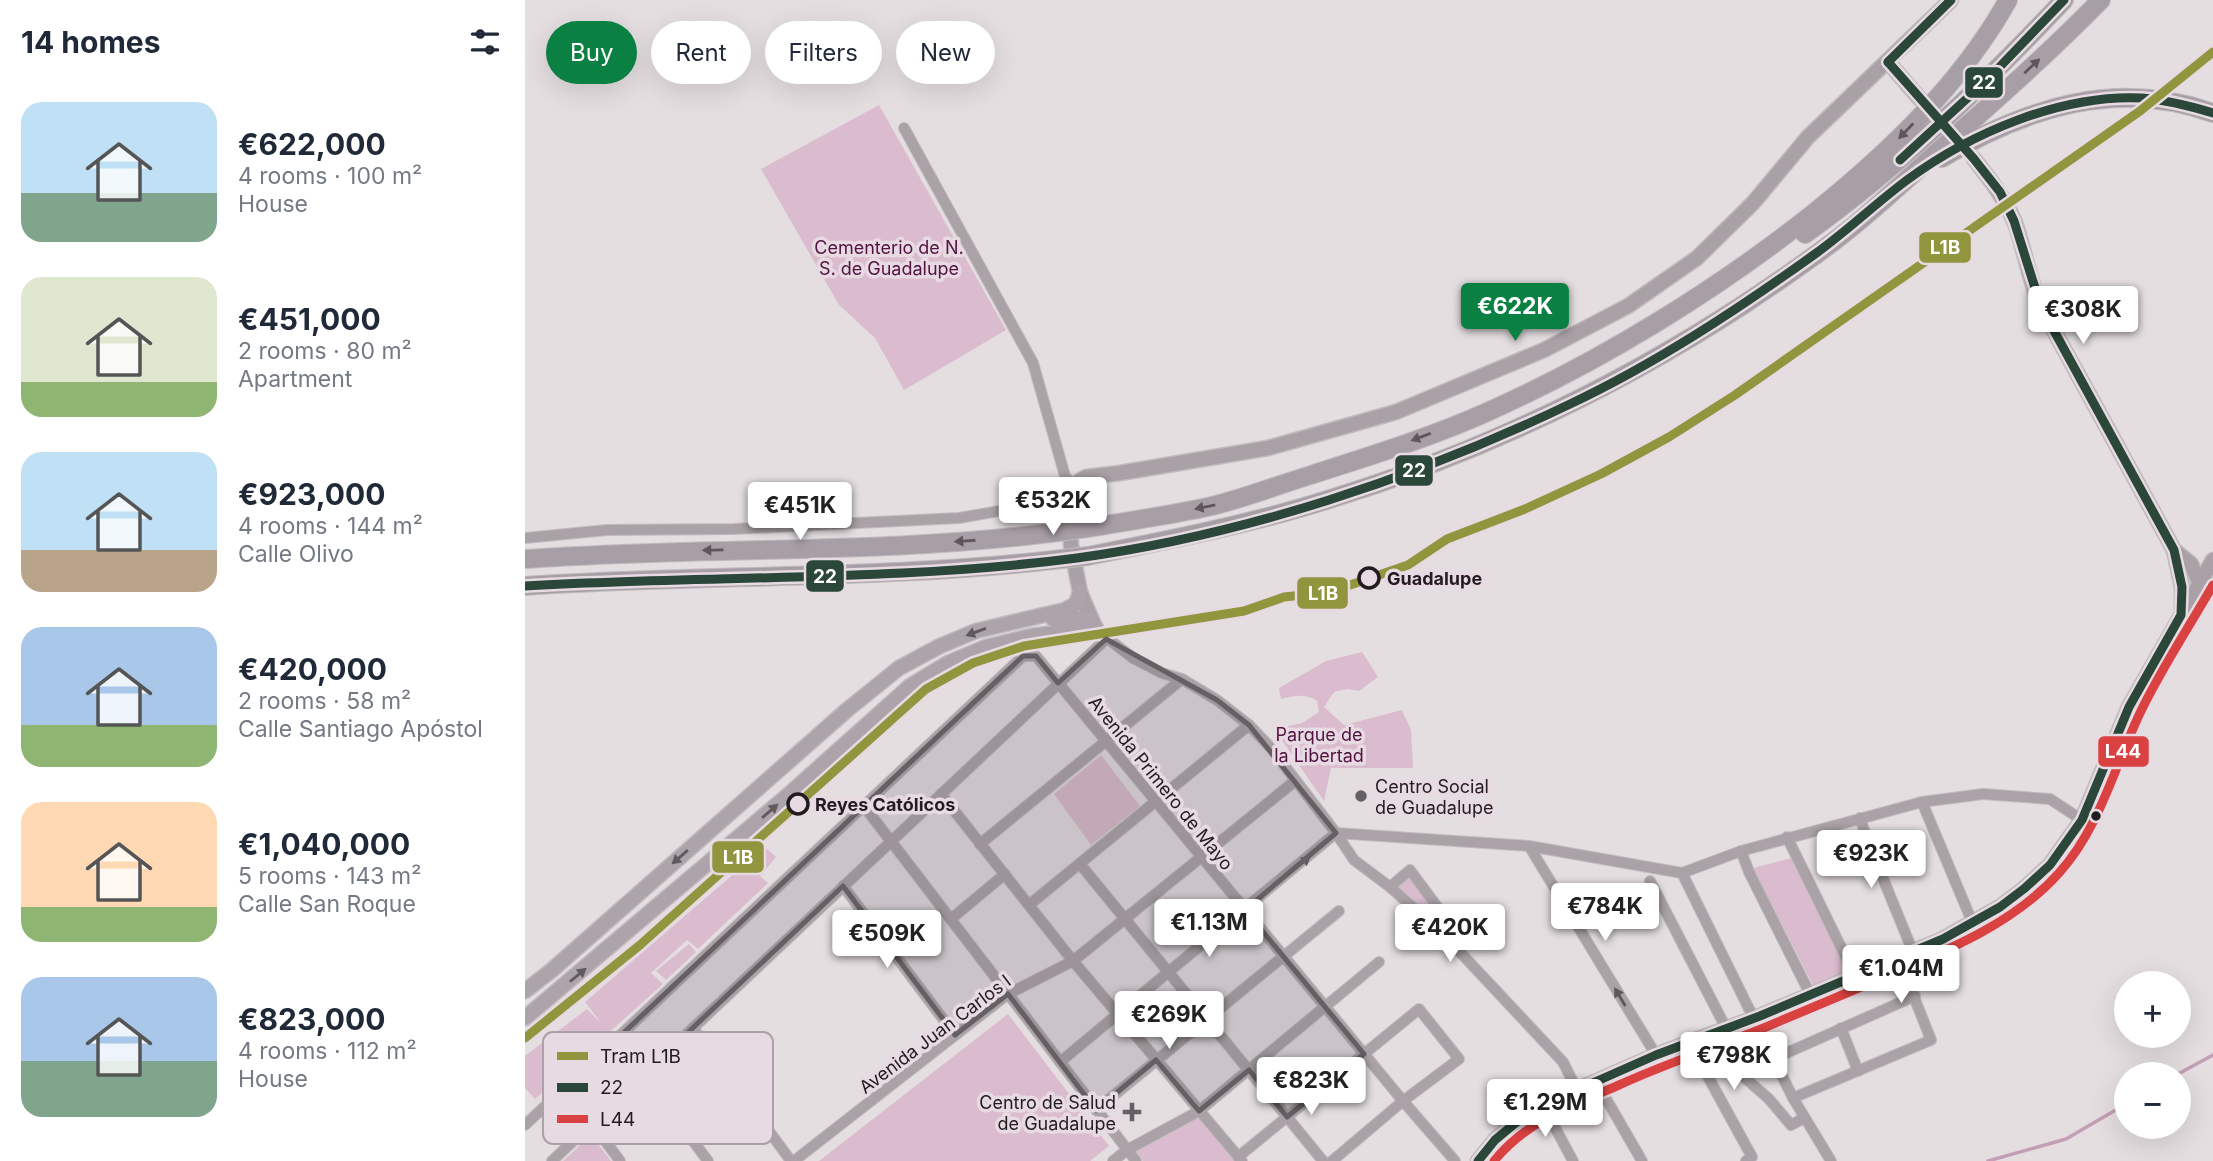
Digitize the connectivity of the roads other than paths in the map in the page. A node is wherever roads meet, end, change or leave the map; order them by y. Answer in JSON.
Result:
{"nodes":[{"id":1,"x":1951,"y":0,"type":"edge"},
{"id":2,"x":2008,"y":0,"type":"edge"},
{"id":3,"x":2064,"y":0,"type":"edge"},
{"id":4,"x":2101,"y":0,"type":"edge"},
{"id":5,"x":1888,"y":62,"type":"junction"},
{"id":6,"x":1920,"y":99,"type":"dead end"},
{"id":7,"x":2213,"y":113,"type":"edge"},
{"id":8,"x":904,"y":128,"type":"dead end"},
{"id":9,"x":1974,"y":159,"type":"dead end"},
{"id":10,"x":1909,"y":178,"type":"junction"},
{"id":11,"x":1485,"y":413,"type":"junction"},
{"id":12,"x":1070,"y":492,"type":"junction"},
{"id":13,"x":525,"y":538,"type":"edge"},
{"id":14,"x":2179,"y":553,"type":"junction"},
{"id":15,"x":2213,"y":554,"type":"edge"},
{"id":16,"x":525,"y":559,"type":"edge"},
{"id":17,"x":2213,"y":560,"type":"edge"},
{"id":18,"x":2180,"y":576,"type":"junction"},
{"id":19,"x":2199,"y":582,"type":"junction"},
{"id":20,"x":525,"y":586,"type":"edge"},
{"id":21,"x":1080,"y":592,"type":"junction"},
{"id":22,"x":2181,"y":615,"type":"junction"},
{"id":23,"x":1020,"y":620,"type":"junction"},
{"id":24,"x":1097,"y":628,"type":"junction"},
{"id":25,"x":1182,"y":679,"type":"junction"},
{"id":26,"x":1058,"y":683,"type":"junction"},
{"id":27,"x":1249,"y":725,"type":"junction"},
{"id":28,"x":1106,"y":741,"type":"junction"},
{"id":29,"x":1296,"y":781,"type":"junction"},
{"id":30,"x":941,"y":794,"type":"junction"},
{"id":31,"x":1156,"y":802,"type":"junction"},
{"id":32,"x":1922,"y":802,"type":"junction"},
{"id":33,"x":864,"y":806,"type":"junction"},
{"id":34,"x":1860,"y":818,"type":"junction"},
{"id":35,"x":2082,"y":820,"type":"junction"},
{"id":36,"x":1336,"y":833,"type":"junction"},
{"id":37,"x":1787,"y":838,"type":"junction"},
{"id":38,"x":891,"y":841,"type":"junction"},
{"id":39,"x":981,"y":844,"type":"junction"},
{"id":40,"x":1529,"y":846,"type":"junction"},
{"id":41,"x":1741,"y":851,"type":"junction"},
{"id":42,"x":1202,"y":858,"type":"junction"},
{"id":43,"x":1080,"y":864,"type":"junction"},
{"id":44,"x":1682,"y":873,"type":"junction"},
{"id":45,"x":1005,"y":874,"type":"junction"},
{"id":46,"x":1650,"y":881,"type":"dead end"},
{"id":47,"x":843,"y":886,"type":"junction"},
{"id":48,"x":1390,"y":887,"type":"junction"},
{"id":49,"x":1029,"y":905,"type":"junction"},
{"id":50,"x":1245,"y":910,"type":"junction"},
{"id":51,"x":1339,"y":911,"type":"dead end"},
{"id":52,"x":951,"y":919,"type":"junction"},
{"id":53,"x":1125,"y":919,"type":"junction"},
{"id":54,"x":1973,"y":924,"type":"junction"},
{"id":55,"x":1451,"y":942,"type":"junction"},
{"id":56,"x":1913,"y":952,"type":"junction"},
{"id":57,"x":1283,"y":957,"type":"junction"},
{"id":58,"x":1899,"y":959,"type":"junction"},
{"id":59,"x":1073,"y":961,"type":"junction"},
{"id":60,"x":1379,"y":962,"type":"dead end"},
{"id":61,"x":1169,"y":973,"type":"junction"},
{"id":62,"x":1855,"y":976,"type":"junction"},
{"id":63,"x":525,"y":991,"type":"edge"},
{"id":64,"x":1007,"y":994,"type":"junction"},
{"id":65,"x":1810,"y":994,"type":"junction"},
{"id":66,"x":1915,"y":996,"type":"junction"},
{"id":67,"x":1325,"y":1008,"type":"junction"},
{"id":68,"x":1118,"y":1015,"type":"junction"},
{"id":69,"x":525,"y":1018,"type":"edge"},
{"id":70,"x":1753,"y":1018,"type":"junction"},
{"id":71,"x":1207,"y":1019,"type":"junction"},
{"id":72,"x":693,"y":1028,"type":"junction"},
{"id":73,"x":1841,"y":1028,"type":"junction"},
{"id":74,"x":1721,"y":1030,"type":"junction"},
{"id":75,"x":624,"y":1032,"type":"edge"},
{"id":76,"x":689,"y":1032,"type":"edge"},
{"id":77,"x":696,"y":1032,"type":"edge"},
{"id":78,"x":955,"y":1035,"type":"junction"},
{"id":79,"x":1689,"y":1042,"type":"junction"},
{"id":80,"x":1364,"y":1054,"type":"junction"},
{"id":81,"x":1656,"y":1055,"type":"junction"},
{"id":82,"x":1773,"y":1059,"type":"junction"},
{"id":83,"x":1156,"y":1060,"type":"junction"},
{"id":84,"x":1060,"y":1062,"type":"junction"},
{"id":85,"x":1249,"y":1070,"type":"junction"},
{"id":86,"x":1858,"y":1071,"type":"junction"},
{"id":87,"x":1597,"y":1083,"type":"junction"},
{"id":88,"x":1577,"y":1090,"type":"junction"},
{"id":89,"x":1793,"y":1098,"type":"junction"},
{"id":90,"x":1403,"y":1101,"type":"junction"},
{"id":91,"x":1543,"y":1105,"type":"junction"},
{"id":92,"x":543,"y":1108,"type":"edge"},
{"id":93,"x":1096,"y":1110,"type":"junction"},
{"id":94,"x":1199,"y":1111,"type":"junction"},
{"id":95,"x":1287,"y":1117,"type":"junction"},
{"id":96,"x":1804,"y":1118,"type":"junction"},
{"id":97,"x":525,"y":1125,"type":"edge"},
{"id":98,"x":773,"y":1134,"type":"edge"},
{"id":99,"x":570,"y":1144,"type":"edge"},
{"id":100,"x":607,"y":1144,"type":"edge"},
{"id":101,"x":695,"y":1144,"type":"edge"},
{"id":102,"x":1127,"y":1150,"type":"junction"},
{"id":103,"x":1240,"y":1159,"type":"edge"},
{"id":104,"x":1749,"y":1159,"type":"edge"},
{"id":105,"x":552,"y":1161,"type":"edge"},
{"id":106,"x":620,"y":1161,"type":"edge"},
{"id":107,"x":708,"y":1161,"type":"edge"},
{"id":108,"x":793,"y":1161,"type":"edge"},
{"id":109,"x":1113,"y":1161,"type":"edge"},
{"id":110,"x":1136,"y":1161,"type":"edge"},
{"id":111,"x":1323,"y":1161,"type":"edge"},
{"id":112,"x":1332,"y":1161,"type":"edge"},
{"id":113,"x":1455,"y":1161,"type":"edge"},
{"id":114,"x":1478,"y":1161,"type":"edge"},
{"id":115,"x":1573,"y":1161,"type":"edge"},
{"id":116,"x":1642,"y":1161,"type":"edge"},
{"id":117,"x":1831,"y":1161,"type":"edge"}],
"edges":[{"from":1,"to":5,"type":"street"},
{"from":2,"to":11,"type":"highway","one_way":true},
{"from":3,"to":11,"type":"highway"},
{"from":10,"to":4,"type":"highway","one_way":true},
{"from":5,"to":6,"type":"street"},
{"from":5,"to":12,"type":"street"},
{"from":7,"to":10,"type":"highway"},
{"from":8,"to":12,"type":"street"},
{"from":9,"to":14,"type":"street"},
{"from":10,"to":20,"type":"highway","bridge":true},
{"from":11,"to":16,"type":"highway","one_way":true,"bridge":true},
{"from":12,"to":13,"type":"street"},
{"from":12,"to":21,"type":"street"},
{"from":14,"to":15,"type":"street"},
{"from":14,"to":18,"type":"street"},
{"from":14,"to":19,"type":"street"},
{"from":17,"to":19,"type":"street"},
{"from":18,"to":19,"type":"street"},
{"from":18,"to":22,"type":"street"},
{"from":19,"to":22,"type":"street"},
{"from":21,"to":23,"type":"main road"},
{"from":21,"to":24,"type":"street"},
{"from":22,"to":35,"type":"street"},
{"from":23,"to":24,"type":"main road"},
{"from":23,"to":63,"type":"main road","one_way":true},
{"from":24,"to":25,"type":"street"},
{"from":24,"to":26,"type":"street"},
{"from":69,"to":24,"type":"main road","one_way":true},
{"from":25,"to":27,"type":"street"},
{"from":25,"to":28,"type":"street"},
{"from":26,"to":28,"type":"street","name":"Avenida Primero de Mayo"},
{"from":26,"to":30,"type":"street"},
{"from":26,"to":33,"type":"street","name":"Avenida Primero de Mayo"},
{"from":27,"to":29,"type":"street"},
{"from":27,"to":31,"type":"street"},
{"from":28,"to":31,"type":"street","name":"Avenida Primero de Mayo"},
{"from":28,"to":39,"type":"street"},
{"from":29,"to":36,"type":"street"},
{"from":29,"to":42,"type":"street","name":"Avenida Juan Carlos I"},
{"from":30,"to":38,"type":"street"},
{"from":30,"to":39,"type":"street"},
{"from":31,"to":42,"type":"street","name":"Avenida Primero de Mayo"},
{"from":31,"to":43,"type":"street"},
{"from":32,"to":34,"type":"street"},
{"from":32,"to":35,"type":"street"},
{"from":32,"to":54,"type":"street"},
{"from":33,"to":38,"type":"street"},
{"from":33,"to":75,"type":"street"},
{"from":34,"to":37,"type":"street"},
{"from":34,"to":56,"type":"street"},
{"from":35,"to":54,"type":"street"},
{"from":36,"to":40,"type":"street"},
{"from":36,"to":48,"type":"street"},
{"from":50,"to":36,"type":"street","one_way":true},
{"from":37,"to":41,"type":"street"},
{"from":37,"to":62,"type":"street"},
{"from":38,"to":47,"type":"street"},
{"from":38,"to":52,"type":"street"},
{"from":39,"to":45,"type":"street"},
{"from":40,"to":44,"type":"street"},
{"from":81,"to":40,"type":"street","one_way":true},
{"from":41,"to":44,"type":"street"},
{"from":41,"to":65,"type":"street"},
{"from":42,"to":50,"type":"street","name":"Avenida Primero de Mayo"},
{"from":42,"to":53,"type":"street","name":"Avenida Juan Carlos I"},
{"from":43,"to":49,"type":"street"},
{"from":43,"to":53,"type":"street"},
{"from":44,"to":70,"type":"street"},
{"from":45,"to":49,"type":"street"},
{"from":45,"to":52,"type":"street"},
{"from":46,"to":74,"type":"street"},
{"from":47,"to":72,"type":"street"},
{"from":47,"to":78,"type":"street"},
{"from":48,"to":55,"type":"street"},
{"from":48,"to":55,"type":"street"},
{"from":49,"to":59,"type":"street"},
{"from":50,"to":57,"type":"street","name":"Avenida Primero de Mayo"},
{"from":50,"to":61,"type":"street"},
{"from":51,"to":57,"type":"street"},
{"from":52,"to":64,"type":"street"},
{"from":53,"to":59,"type":"street","name":"Avenida Juan Carlos I"},
{"from":53,"to":61,"type":"street"},
{"from":54,"to":56,"type":"street"},
{"from":55,"to":88,"type":"street"},
{"from":56,"to":58,"type":"street"},
{"from":57,"to":67,"type":"street","name":"Avenida Primero de Mayo"},
{"from":57,"to":71,"type":"street"},
{"from":58,"to":62,"type":"street"},
{"from":58,"to":66,"type":"street"},
{"from":59,"to":64,"type":"street","name":"Avenida Juan Carlos I"},
{"from":59,"to":68,"type":"street"},
{"from":60,"to":67,"type":"street"},
{"from":61,"to":68,"type":"street"},
{"from":61,"to":71,"type":"street"},
{"from":62,"to":65,"type":"street"},
{"from":64,"to":78,"type":"street","name":"Avenida Juan Carlos I"},
{"from":64,"to":84,"type":"street"},
{"from":65,"to":70,"type":"street"},
{"from":66,"to":73,"type":"street"},
{"from":66,"to":86,"type":"street"},
{"from":67,"to":80,"type":"street","name":"Avenida Primero de Mayo"},
{"from":67,"to":85,"type":"street"},
{"from":68,"to":83,"type":"street"},
{"from":68,"to":84,"type":"street"},
{"from":70,"to":74,"type":"street"},
{"from":70,"to":82,"type":"street"},
{"from":71,"to":83,"type":"street"},
{"from":71,"to":85,"type":"street"},
{"from":72,"to":76,"type":"street"},
{"from":72,"to":77,"type":"street"},
{"from":73,"to":82,"type":"street"},
{"from":73,"to":86,"type":"street"},
{"from":74,"to":79,"type":"street"},
{"from":74,"to":96,"type":"street"},
{"from":78,"to":108,"type":"street","name":"Avenida Juan Carlos I"},
{"from":79,"to":81,"type":"street"},
{"from":79,"to":104,"type":"street"},
{"from":80,"to":90,"type":"street","name":"Avenida Primero de Mayo"},
{"from":80,"to":90,"type":"street"},
{"from":80,"to":95,"type":"street"},
{"from":81,"to":87,"type":"street"},
{"from":82,"to":89,"type":"street"},
{"from":83,"to":93,"type":"street"},
{"from":83,"to":94,"type":"street"},
{"from":84,"to":93,"type":"street"},
{"from":85,"to":94,"type":"street"},
{"from":85,"to":95,"type":"street"},
{"from":86,"to":89,"type":"street"},
{"from":87,"to":88,"type":"street"},
{"from":87,"to":116,"type":"street"},
{"from":88,"to":91,"type":"street"},
{"from":89,"to":96,"type":"street"},
{"from":90,"to":112,"type":"street"},
{"from":90,"to":113,"type":"street","name":"Avenida Primero de Mayo"},
{"from":91,"to":114,"type":"street"},
{"from":91,"to":115,"type":"street"},
{"from":92,"to":97,"type":"street"},
{"from":93,"to":102,"type":"street"},
{"from":94,"to":102,"type":"street"},
{"from":94,"to":103,"type":"street"},
{"from":95,"to":103,"type":"street"},
{"from":95,"to":111,"type":"street"},
{"from":96,"to":117,"type":"street"},
{"from":98,"to":108,"type":"street"},
{"from":99,"to":105,"type":"street"},
{"from":100,"to":106,"type":"street"},
{"from":101,"to":107,"type":"street"},
{"from":102,"to":109,"type":"street"},
{"from":102,"to":110,"type":"street"}]}
